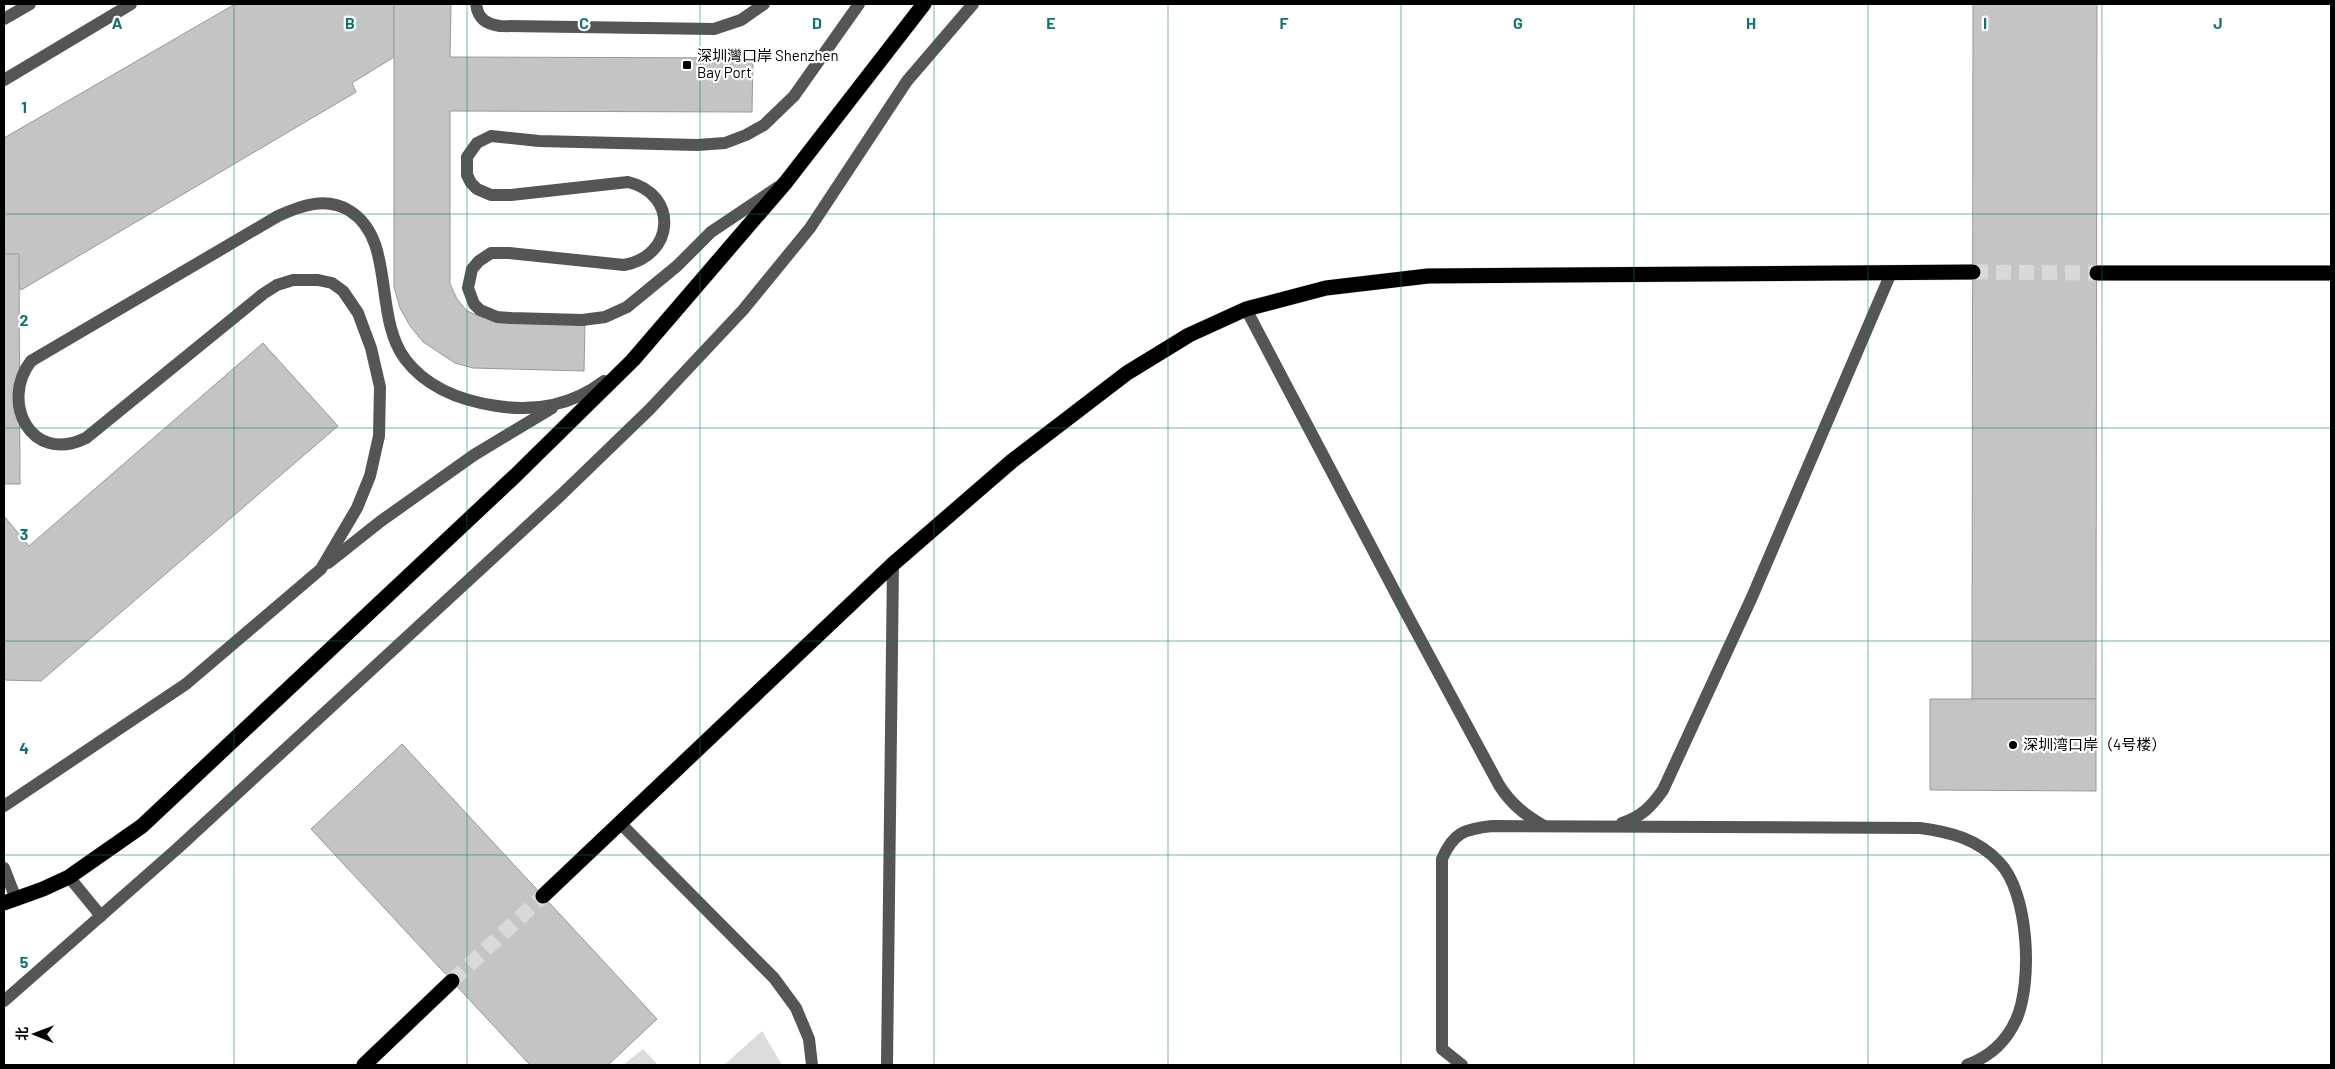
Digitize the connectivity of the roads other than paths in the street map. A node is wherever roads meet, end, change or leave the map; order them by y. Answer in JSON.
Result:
{"nodes":[{"id":1,"x":30,"y":4,"type":"edge"},
{"id":2,"x":131,"y":4,"type":"edge"},
{"id":3,"x":476,"y":4,"type":"edge"},
{"id":4,"x":764,"y":4,"type":"edge"},
{"id":5,"x":859,"y":4,"type":"edge"},
{"id":6,"x":924,"y":4,"type":"edge"},
{"id":7,"x":973,"y":4,"type":"edge"},
{"id":8,"x":4,"y":19,"type":"edge"},
{"id":9,"x":4,"y":80,"type":"edge"},
{"id":10,"x":786,"y":182,"type":"junction"},
{"id":11,"x":1973,"y":272,"type":"tunnel mouth"},
{"id":12,"x":1891,"y":273,"type":"junction"},
{"id":13,"x":2097,"y":273,"type":"tunnel mouth"},
{"id":14,"x":2331,"y":273,"type":"edge"},
{"id":15,"x":1246,"y":309,"type":"junction"},
{"id":16,"x":632,"y":360,"type":"junction"},
{"id":17,"x":554,"y":406,"type":"junction"},
{"id":18,"x":892,"y":564,"type":"junction"},
{"id":19,"x":321,"y":569,"type":"junction"},
{"id":20,"x":4,"y":806,"type":"edge"},
{"id":21,"x":619,"y":822,"type":"junction"},
{"id":22,"x":1544,"y":826,"type":"junction"},
{"id":23,"x":1614,"y":826,"type":"junction"},
{"id":24,"x":4,"y":868,"type":"edge"},
{"id":25,"x":69,"y":877,"type":"junction"},
{"id":26,"x":542,"y":896,"type":"tunnel mouth"},
{"id":27,"x":10,"y":901,"type":"edge"},
{"id":28,"x":101,"y":916,"type":"junction"},
{"id":29,"x":452,"y":981,"type":"tunnel mouth"},
{"id":30,"x":4,"y":1001,"type":"edge"},
{"id":31,"x":364,"y":1065,"type":"edge"},
{"id":32,"x":812,"y":1065,"type":"edge"},
{"id":33,"x":887,"y":1065,"type":"edge"},
{"id":34,"x":1462,"y":1065,"type":"edge"},
{"id":35,"x":1967,"y":1065,"type":"edge"}],
"edges":[{"from":1,"to":8,"type":"street"},
{"from":2,"to":9,"type":"street"},
{"from":3,"to":4,"type":"street"},
{"from":5,"to":10,"type":"street"},
{"from":6,"to":10,"type":"highway"},
{"from":7,"to":28,"type":"street"},
{"from":10,"to":16,"type":"highway"},
{"from":11,"to":12,"type":"highway"},
{"from":12,"to":15,"type":"highway"},
{"from":12,"to":23,"type":"street"},
{"from":13,"to":14,"type":"highway"},
{"from":15,"to":18,"type":"highway"},
{"from":15,"to":22,"type":"street"},
{"from":16,"to":17,"type":"street"},
{"from":16,"to":25,"type":"highway"},
{"from":17,"to":19,"type":"street"},
{"from":17,"to":19,"type":"street"},
{"from":18,"to":21,"type":"highway"},
{"from":18,"to":33,"type":"street"},
{"from":19,"to":20,"type":"street"},
{"from":21,"to":26,"type":"highway"},
{"from":21,"to":32,"type":"street"},
{"from":22,"to":23,"type":"street"},
{"from":22,"to":34,"type":"street"},
{"from":23,"to":35,"type":"street"},
{"from":24,"to":27,"type":"street"},
{"from":25,"to":27,"type":"highway"},
{"from":25,"to":28,"type":"street"},
{"from":28,"to":30,"type":"street"},
{"from":29,"to":31,"type":"highway"}]}
